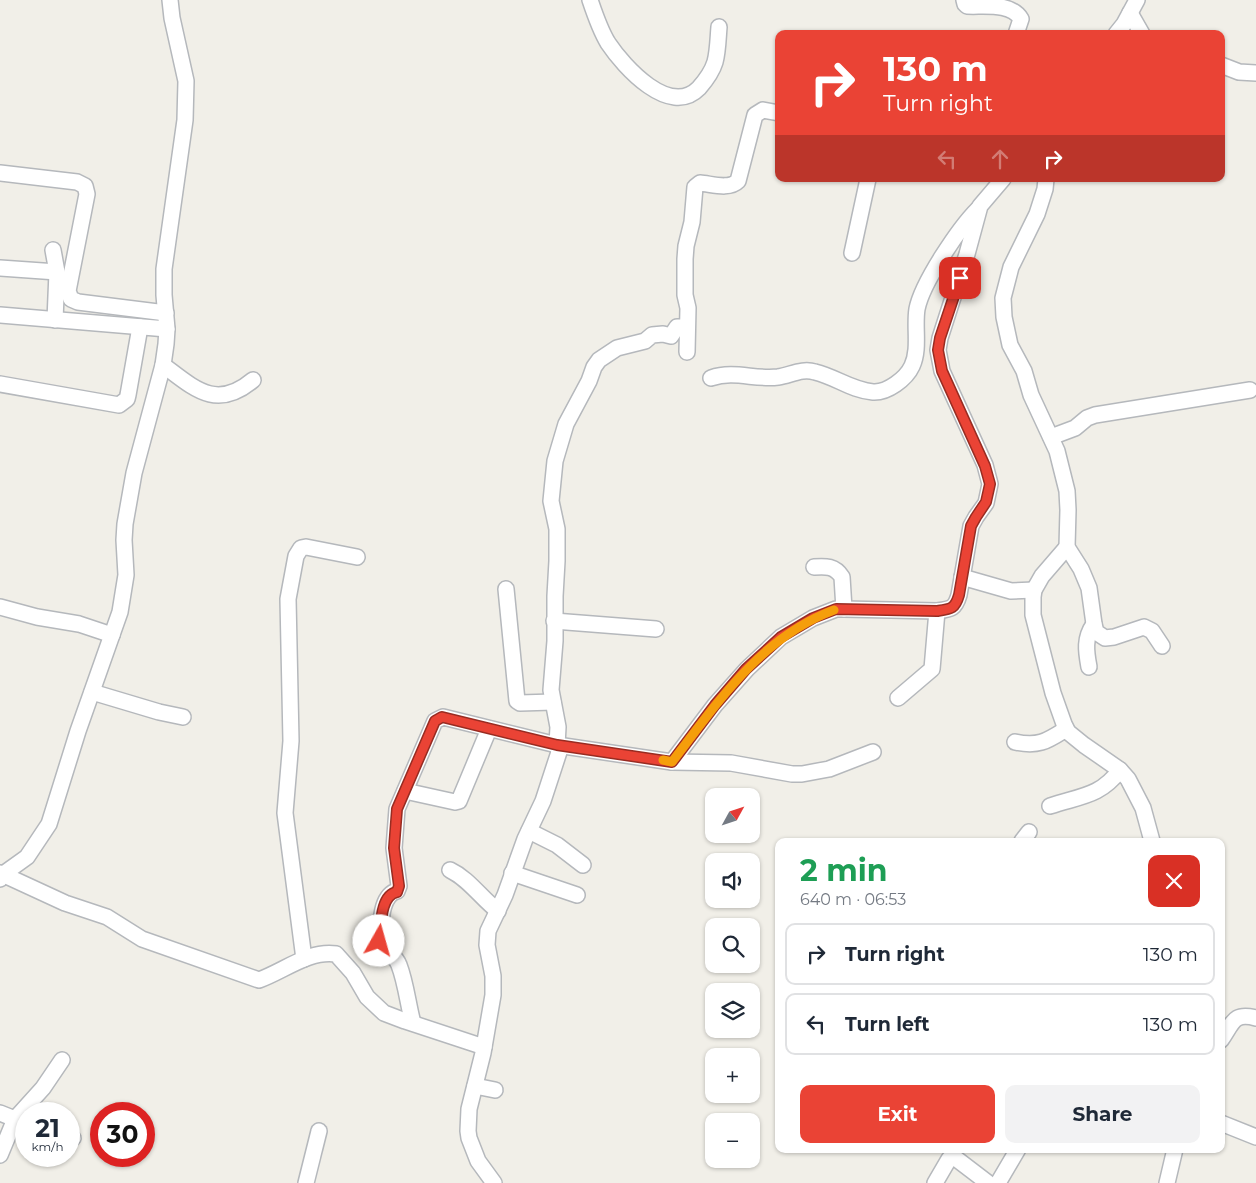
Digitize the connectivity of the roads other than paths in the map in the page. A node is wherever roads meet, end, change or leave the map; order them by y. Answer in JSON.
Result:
{"nodes":[{"id":1,"x":170,"y":0,"type":"edge"},
{"id":2,"x":590,"y":0,"type":"edge"},
{"id":3,"x":964,"y":0,"type":"edge"},
{"id":4,"x":1133,"y":6,"type":"edge"},
{"id":5,"x":719,"y":27,"type":"dead end"},
{"id":6,"x":1017,"y":30,"type":"edge"},
{"id":7,"x":1118,"y":30,"type":"edge"},
{"id":8,"x":1141,"y":30,"type":"edge"},
{"id":9,"x":1225,"y":67,"type":"edge"},
{"id":10,"x":1256,"y":73,"type":"edge"},
{"id":11,"x":775,"y":112,"type":"edge"},
{"id":12,"x":0,"y":173,"type":"edge"},
{"id":13,"x":867,"y":182,"type":"edge"},
{"id":14,"x":1000,"y":182,"type":"edge"},
{"id":15,"x":1046,"y":182,"type":"edge"},
{"id":16,"x":980,"y":206,"type":"junction"},
{"id":17,"x":53,"y":250,"type":"dead end"},
{"id":18,"x":852,"y":254,"type":"dead end"},
{"id":19,"x":0,"y":268,"type":"edge"},
{"id":20,"x":57,"y":272,"type":"junction"},
{"id":21,"x":166,"y":313,"type":"junction"},
{"id":22,"x":0,"y":315,"type":"edge"},
{"id":23,"x":55,"y":320,"type":"junction"},
{"id":24,"x":140,"y":327,"type":"junction"},
{"id":25,"x":687,"y":327,"type":"junction"},
{"id":26,"x":167,"y":329,"type":"junction"},
{"id":27,"x":688,"y":352,"type":"dead end"},
{"id":28,"x":163,"y":365,"type":"junction"},
{"id":29,"x":711,"y":378,"type":"dead end"},
{"id":30,"x":253,"y":380,"type":"dead end"},
{"id":31,"x":0,"y":384,"type":"edge"},
{"id":32,"x":1250,"y":390,"type":"dead end"},
{"id":33,"x":1051,"y":437,"type":"junction"},
{"id":34,"x":1067,"y":547,"type":"junction"},
{"id":35,"x":357,"y":557,"type":"dead end"},
{"id":36,"x":814,"y":567,"type":"dead end"},
{"id":37,"x":962,"y":577,"type":"junction"},
{"id":38,"x":506,"y":589,"type":"dead end"},
{"id":39,"x":1034,"y":590,"type":"junction"},
{"id":40,"x":0,"y":607,"type":"edge"},
{"id":41,"x":840,"y":609,"type":"junction"},
{"id":42,"x":937,"y":611,"type":"junction"},
{"id":43,"x":554,"y":621,"type":"junction"},
{"id":44,"x":1094,"y":624,"type":"junction"},
{"id":45,"x":656,"y":629,"type":"dead end"},
{"id":46,"x":112,"y":635,"type":"junction"},
{"id":47,"x":1162,"y":646,"type":"dead end"},
{"id":48,"x":1089,"y":667,"type":"dead end"},
{"id":49,"x":92,"y":692,"type":"junction"},
{"id":50,"x":898,"y":698,"type":"dead end"},
{"id":51,"x":553,"y":702,"type":"junction"},
{"id":52,"x":183,"y":717,"type":"dead end"},
{"id":53,"x":1066,"y":729,"type":"junction"},
{"id":54,"x":489,"y":730,"type":"junction"},
{"id":55,"x":1015,"y":742,"type":"dead end"},
{"id":56,"x":557,"y":745,"type":"junction"},
{"id":57,"x":873,"y":752,"type":"dead end"},
{"id":58,"x":672,"y":762,"type":"junction"},
{"id":59,"x":1120,"y":770,"type":"junction"},
{"id":60,"x":404,"y":791,"type":"junction"},
{"id":61,"x":1050,"y":806,"type":"dead end"},
{"id":62,"x":529,"y":831,"type":"junction"},
{"id":63,"x":1151,"y":838,"type":"edge"},
{"id":64,"x":583,"y":865,"type":"dead end"},
{"id":65,"x":450,"y":870,"type":"dead end"},
{"id":66,"x":512,"y":873,"type":"junction"},
{"id":67,"x":1,"y":876,"type":"edge"},
{"id":68,"x":577,"y":894,"type":"dead end"},
{"id":69,"x":498,"y":911,"type":"junction"},
{"id":70,"x":304,"y":959,"type":"junction"},
{"id":71,"x":1256,"y":1018,"type":"edge"},
{"id":72,"x":413,"y":1024,"type":"junction"},
{"id":73,"x":1225,"y":1034,"type":"edge"},
{"id":74,"x":484,"y":1047,"type":"junction"},
{"id":75,"x":62,"y":1060,"type":"dead end"},
{"id":76,"x":475,"y":1086,"type":"junction"},
{"id":77,"x":495,"y":1090,"type":"dead end"},
{"id":78,"x":32,"y":1102,"type":"edge"},
{"id":79,"x":0,"y":1114,"type":"edge"},
{"id":80,"x":15,"y":1118,"type":"edge"},
{"id":81,"x":1225,"y":1125,"type":"edge"},
{"id":82,"x":15,"y":1129,"type":"edge"},
{"id":83,"x":318,"y":1131,"type":"dead end"},
{"id":84,"x":1256,"y":1137,"type":"edge"},
{"id":85,"x":1016,"y":1153,"type":"edge"},
{"id":86,"x":1174,"y":1153,"type":"edge"},
{"id":87,"x":0,"y":1155,"type":"edge"},
{"id":88,"x":306,"y":1183,"type":"edge"},
{"id":89,"x":494,"y":1183,"type":"edge"},
{"id":90,"x":935,"y":1183,"type":"edge"},
{"id":91,"x":988,"y":1183,"type":"edge"},
{"id":92,"x":998,"y":1183,"type":"edge"},
{"id":93,"x":1167,"y":1183,"type":"edge"}],
"edges":[{"from":1,"to":21,"type":"street"},
{"from":2,"to":5,"type":"street"},
{"from":3,"to":6,"type":"street"},
{"from":4,"to":7,"type":"street"},
{"from":4,"to":8,"type":"street"},
{"from":9,"to":10,"type":"street"},
{"from":11,"to":25,"type":"street"},
{"from":12,"to":21,"type":"street"},
{"from":13,"to":18,"type":"street"},
{"from":14,"to":16,"type":"street"},
{"from":15,"to":33,"type":"street"},
{"from":16,"to":29,"type":"street"},
{"from":16,"to":37,"type":"street"},
{"from":17,"to":20,"type":"street"},
{"from":19,"to":20,"type":"street"},
{"from":20,"to":23,"type":"street"},
{"from":21,"to":26,"type":"street"},
{"from":22,"to":23,"type":"street"},
{"from":23,"to":24,"type":"street"},
{"from":24,"to":26,"type":"street"},
{"from":24,"to":31,"type":"street"},
{"from":25,"to":27,"type":"street"},
{"from":25,"to":43,"type":"street"},
{"from":26,"to":28,"type":"street"},
{"from":28,"to":30,"type":"street"},
{"from":28,"to":46,"type":"street"},
{"from":32,"to":33,"type":"street"},
{"from":33,"to":34,"type":"street"},
{"from":34,"to":39,"type":"street"},
{"from":34,"to":44,"type":"street"},
{"from":35,"to":70,"type":"street"},
{"from":36,"to":41,"type":"street"},
{"from":37,"to":39,"type":"street"},
{"from":37,"to":42,"type":"street"},
{"from":38,"to":51,"type":"street"},
{"from":39,"to":53,"type":"street"},
{"from":40,"to":46,"type":"street"},
{"from":41,"to":42,"type":"street"},
{"from":41,"to":58,"type":"street"},
{"from":42,"to":50,"type":"street"},
{"from":43,"to":45,"type":"street"},
{"from":43,"to":51,"type":"street"},
{"from":44,"to":47,"type":"street"},
{"from":44,"to":48,"type":"street"},
{"from":46,"to":49,"type":"street"},
{"from":49,"to":52,"type":"street"},
{"from":49,"to":67,"type":"street"},
{"from":51,"to":56,"type":"street"},
{"from":53,"to":55,"type":"street"},
{"from":53,"to":59,"type":"street"},
{"from":54,"to":56,"type":"street"},
{"from":54,"to":60,"type":"street"},
{"from":54,"to":60,"type":"street"},
{"from":56,"to":58,"type":"street"},
{"from":56,"to":62,"type":"street"},
{"from":57,"to":58,"type":"street"},
{"from":59,"to":61,"type":"street"},
{"from":59,"to":63,"type":"street"},
{"from":60,"to":72,"type":"street"},
{"from":62,"to":64,"type":"street"},
{"from":62,"to":66,"type":"street"},
{"from":65,"to":69,"type":"street"},
{"from":66,"to":68,"type":"street"},
{"from":66,"to":69,"type":"street"},
{"from":67,"to":70,"type":"street"},
{"from":69,"to":74,"type":"street"},
{"from":70,"to":72,"type":"street"},
{"from":71,"to":73,"type":"street"},
{"from":72,"to":74,"type":"street"},
{"from":74,"to":76,"type":"street"},
{"from":75,"to":78,"type":"street"},
{"from":76,"to":77,"type":"street"},
{"from":76,"to":89,"type":"street"},
{"from":79,"to":80,"type":"street"},
{"from":81,"to":84,"type":"street"},
{"from":82,"to":87,"type":"street"},
{"from":83,"to":88,"type":"street"},
{"from":85,"to":92,"type":"street"},
{"from":86,"to":93,"type":"street"},
{"from":90,"to":91,"type":"street"}]}
